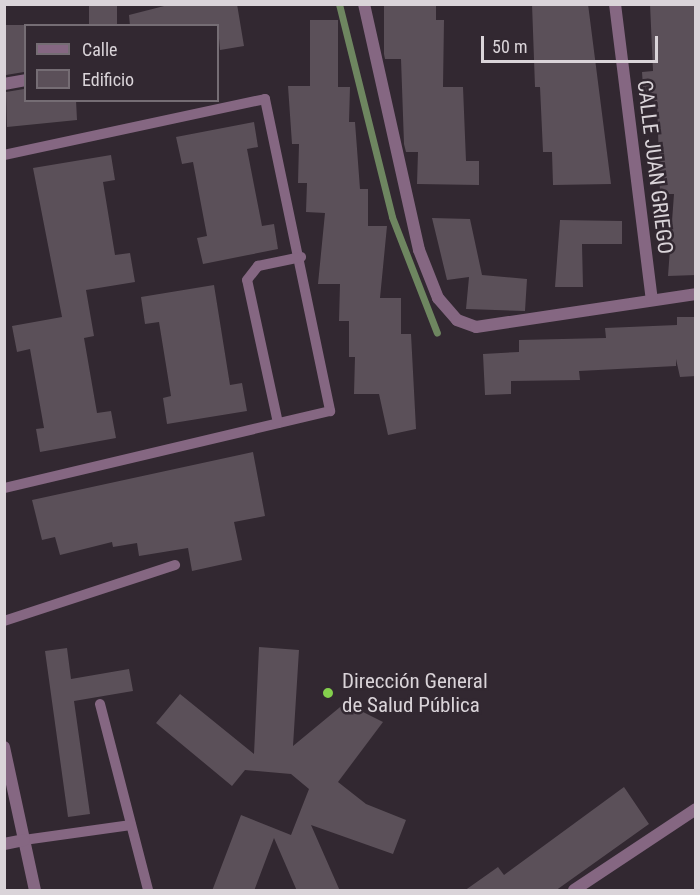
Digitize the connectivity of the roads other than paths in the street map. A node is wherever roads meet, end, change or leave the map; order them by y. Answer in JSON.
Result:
{"nodes":[{"id":1,"x":364,"y":4,"type":"edge"},
{"id":2,"x":615,"y":4,"type":"edge"},
{"id":3,"x":24,"y":80,"type":"edge"},
{"id":4,"x":4,"y":84,"type":"edge"},
{"id":5,"x":4,"y":155,"type":"edge"},
{"id":6,"x":301,"y":257,"type":"junction"},
{"id":7,"x":696,"y":294,"type":"edge"},
{"id":8,"x":652,"y":299,"type":"junction"},
{"id":9,"x":278,"y":423,"type":"junction"},
{"id":10,"x":4,"y":488,"type":"edge"},
{"id":11,"x":174,"y":565,"type":"dead end"},
{"id":12,"x":4,"y":621,"type":"edge"},
{"id":13,"x":100,"y":704,"type":"dead end"},
{"id":14,"x":4,"y":747,"type":"edge"},
{"id":15,"x":696,"y":809,"type":"edge"},
{"id":16,"x":131,"y":825,"type":"junction"},
{"id":17,"x":24,"y":840,"type":"junction"},
{"id":18,"x":4,"y":844,"type":"edge"},
{"id":19,"x":34,"y":891,"type":"edge"},
{"id":20,"x":148,"y":891,"type":"edge"},
{"id":21,"x":574,"y":891,"type":"edge"}],
"edges":[{"from":1,"to":8,"type":"street"},
{"from":2,"to":8,"type":"street","name":"CALLE JUAN GRIEGO"},
{"from":3,"to":4,"type":"street"},
{"from":5,"to":6,"type":"lane"},
{"from":6,"to":9,"type":"lane"},
{"from":6,"to":9,"type":"lane"},
{"from":7,"to":8,"type":"street"},
{"from":9,"to":10,"type":"lane"},
{"from":11,"to":12,"type":"lane"},
{"from":13,"to":16,"type":"lane"},
{"from":14,"to":17,"type":"street"},
{"from":15,"to":21,"type":"street"},
{"from":16,"to":17,"type":"lane"},
{"from":16,"to":20,"type":"lane"},
{"from":17,"to":18,"type":"street"},
{"from":17,"to":19,"type":"street"}]}
